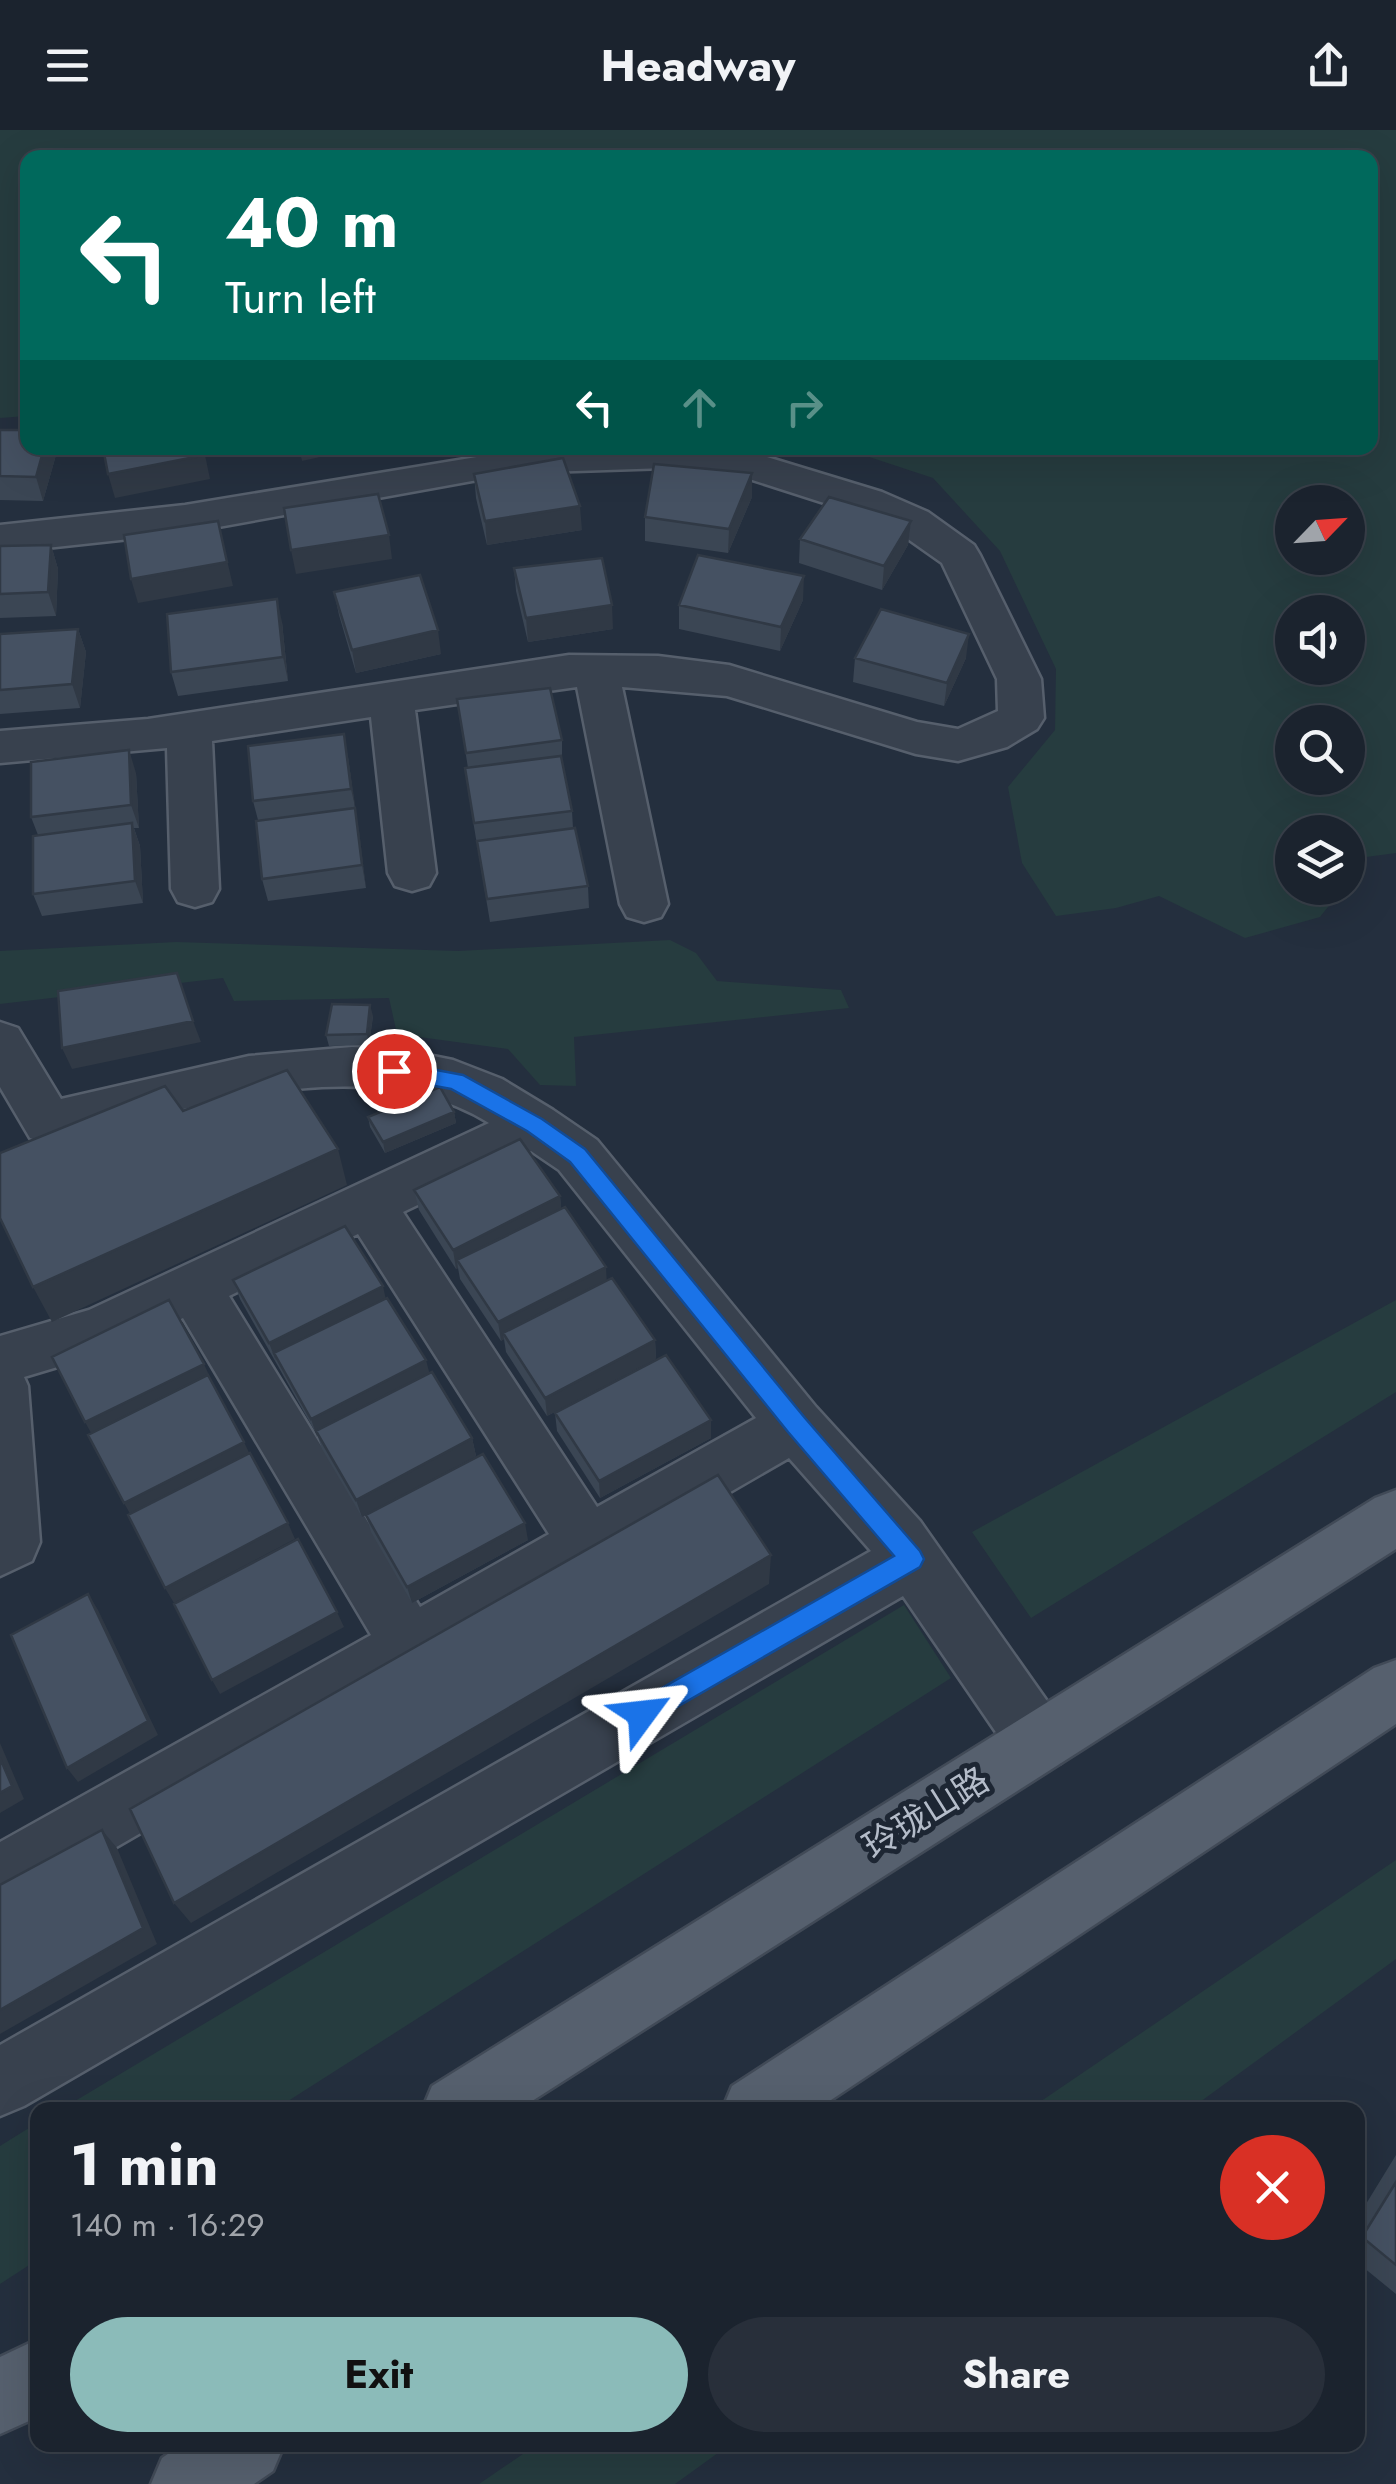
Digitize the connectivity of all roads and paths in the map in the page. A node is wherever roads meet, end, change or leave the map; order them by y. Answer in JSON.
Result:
{"nodes":[{"id":1,"x":0,"y":539,"type":"edge"},
{"id":2,"x":596,"y":671,"type":"junction"},
{"id":3,"x":391,"y":697,"type":"junction"},
{"id":4,"x":190,"y":728,"type":"junction"},
{"id":5,"x":0,"y":747,"type":"edge"},
{"id":6,"x":412,"y":874,"type":"dead end"},
{"id":7,"x":195,"y":889,"type":"dead end"},
{"id":8,"x":644,"y":904,"type":"dead end"},
{"id":9,"x":0,"y":1042,"type":"edge"},
{"id":10,"x":535,"y":1125,"type":"junction"},
{"id":11,"x":368,"y":1204,"type":"junction"},
{"id":12,"x":194,"y":1286,"type":"junction"},
{"id":13,"x":0,"y":1360,"type":"edge"},
{"id":14,"x":0,"y":1386,"type":"edge"},
{"id":15,"x":796,"y":1425,"type":"junction"},
{"id":16,"x":1396,"y":1516,"type":"edge"},
{"id":17,"x":588,"y":1544,"type":"junction"},
{"id":18,"x":0,"y":1549,"type":"edge"},
{"id":19,"x":912,"y":1559,"type":"junction"},
{"id":20,"x":410,"y":1645,"type":"junction"},
{"id":21,"x":1396,"y":1689,"type":"edge"},
{"id":22,"x":1038,"y":1742,"type":"junction"},
{"id":23,"x":0,"y":1878,"type":"edge"},
{"id":24,"x":0,"y":2082,"type":"edge"},
{"id":25,"x":469,"y":2102,"type":"edge"},
{"id":26,"x":768,"y":2102,"type":"edge"},
{"id":27,"x":30,"y":2379,"type":"edge"},
{"id":28,"x":0,"y":2398,"type":"edge"},
{"id":29,"x":236,"y":2452,"type":"edge"},
{"id":30,"x":188,"y":2484,"type":"edge"}],
"edges":[{"from":1,"to":2,"type":"street"},
{"from":2,"to":3,"type":"street"},
{"from":2,"to":8,"type":"street"},
{"from":3,"to":4,"type":"street"},
{"from":3,"to":6,"type":"street"},
{"from":4,"to":5,"type":"street"},
{"from":4,"to":7,"type":"street"},
{"from":9,"to":10,"type":"street"},
{"from":10,"to":11,"type":"street"},
{"from":10,"to":15,"type":"street"},
{"from":11,"to":12,"type":"street"},
{"from":11,"to":17,"type":"street"},
{"from":12,"to":13,"type":"street"},
{"from":12,"to":20,"type":"street"},
{"from":14,"to":18,"type":"street"},
{"from":15,"to":17,"type":"street"},
{"from":15,"to":19,"type":"street"},
{"from":16,"to":22,"type":"main road","name":"玲珑山路"},
{"from":17,"to":20,"type":"street"},
{"from":19,"to":22,"type":"street"},
{"from":19,"to":24,"type":"street"},
{"from":20,"to":23,"type":"street"},
{"from":21,"to":26,"type":"main road"},
{"from":22,"to":25,"type":"main road","name":"玲珑山路"},
{"from":27,"to":28,"type":"main road"},
{"from":29,"to":30,"type":"main road"}]}
